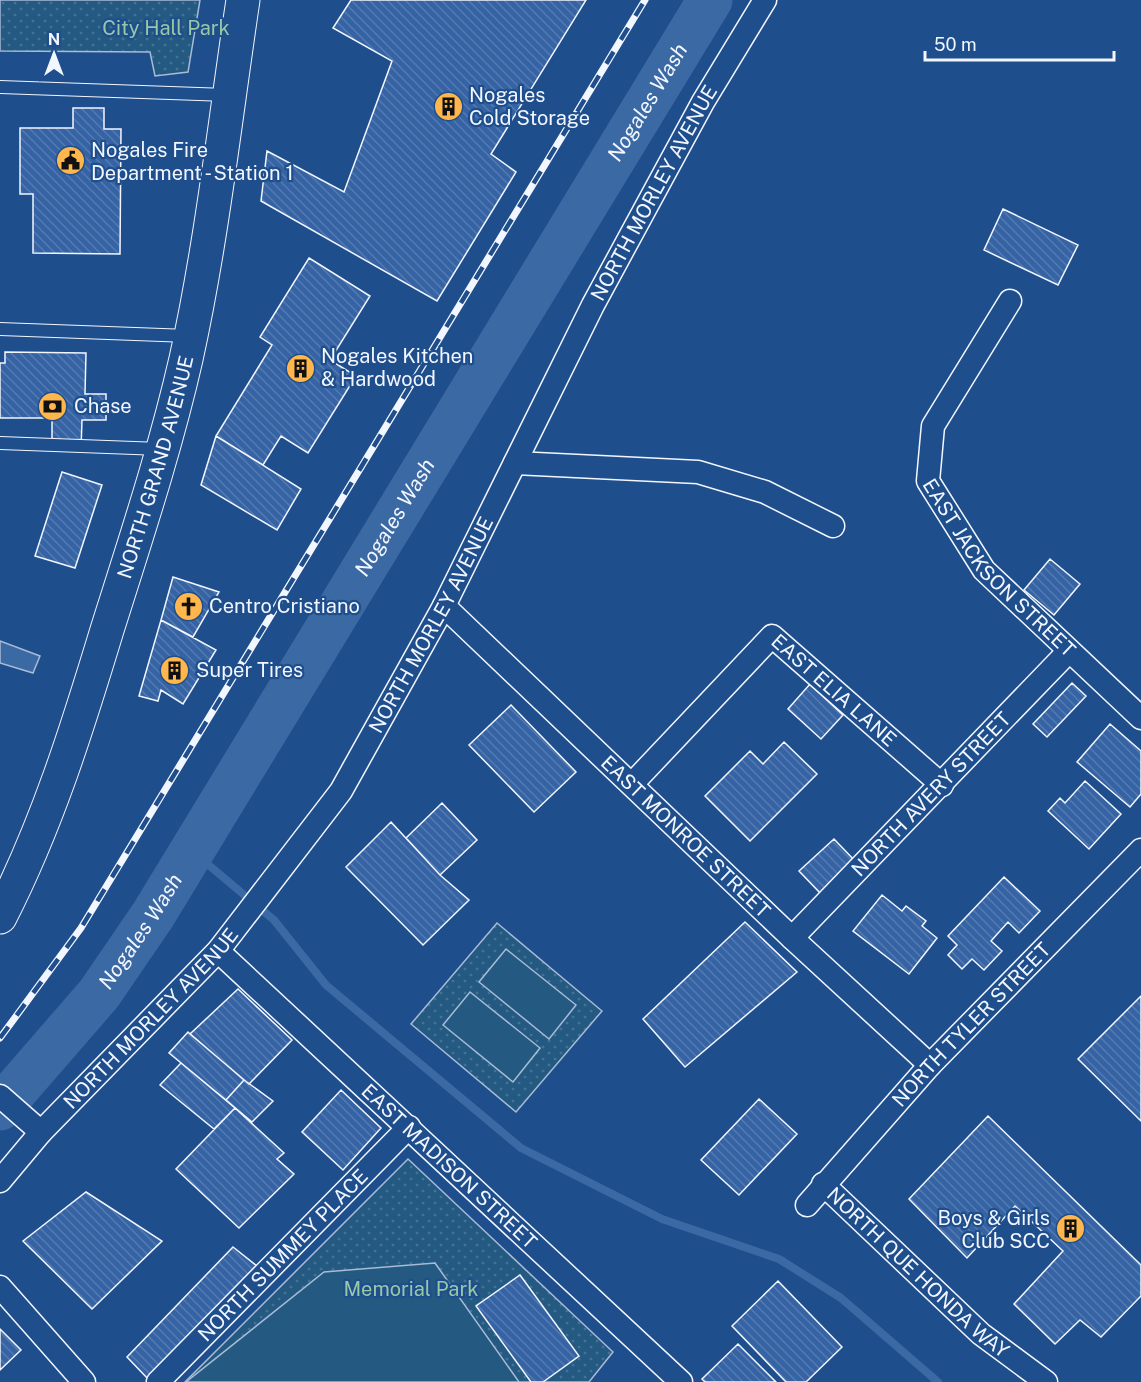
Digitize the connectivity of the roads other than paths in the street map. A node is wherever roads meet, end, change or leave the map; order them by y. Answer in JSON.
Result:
{"nodes":[{"id":1,"x":243,"y":0,"type":"edge"},
{"id":2,"x":765,"y":0,"type":"edge"},
{"id":3,"x":0,"y":87,"type":"edge"},
{"id":4,"x":229,"y":95,"type":"junction"},
{"id":5,"x":1010,"y":301,"type":"dead end"},
{"id":6,"x":0,"y":329,"type":"edge"},
{"id":7,"x":190,"y":336,"type":"junction"},
{"id":8,"x":0,"y":443,"type":"edge"},
{"id":9,"x":162,"y":449,"type":"junction"},
{"id":10,"x":515,"y":463,"type":"junction"},
{"id":11,"x":833,"y":526,"type":"dead end"},
{"id":12,"x":444,"y":606,"type":"junction"},
{"id":13,"x":1069,"y":651,"type":"junction"},
{"id":14,"x":1141,"y":718,"type":"edge"},
{"id":15,"x":632,"y":784,"type":"junction"},
{"id":16,"x":942,"y":785,"type":"junction"},
{"id":17,"x":1141,"y":850,"type":"edge"},
{"id":18,"x":0,"y":917,"type":"edge"},
{"id":19,"x":792,"y":938,"type":"junction"},
{"id":20,"x":218,"y":951,"type":"junction"},
{"id":21,"x":930,"y":1065,"type":"junction"},
{"id":22,"x":0,"y":1096,"type":"edge"},
{"id":23,"x":33,"y":1124,"type":"junction"},
{"id":24,"x":409,"y":1127,"type":"junction"},
{"id":25,"x":0,"y":1181,"type":"edge"},
{"id":26,"x":823,"y":1184,"type":"junction"},
{"id":27,"x":807,"y":1205,"type":"dead end"},
{"id":28,"x":0,"y":1287,"type":"edge"},
{"id":29,"x":84,"y":1382,"type":"edge"},
{"id":30,"x":158,"y":1382,"type":"edge"},
{"id":31,"x":681,"y":1382,"type":"edge"},
{"id":32,"x":1046,"y":1382,"type":"edge"}],
"edges":[{"from":1,"to":4,"type":"main road","name":"NORTH GRAND AVENUE"},
{"from":2,"to":10,"type":"street","name":"NORTH MORLEY AVENUE"},
{"from":3,"to":4,"type":"lane"},
{"from":4,"to":7,"type":"main road","name":"NORTH GRAND AVENUE"},
{"from":5,"to":13,"type":"street","name":"EAST JACKSON STREET"},
{"from":6,"to":7,"type":"lane"},
{"from":7,"to":9,"type":"main road","name":"NORTH GRAND AVENUE"},
{"from":8,"to":9,"type":"lane"},
{"from":9,"to":18,"type":"main road","name":"NORTH GRAND AVENUE"},
{"from":10,"to":11,"type":"street"},
{"from":10,"to":12,"type":"street","name":"NORTH MORLEY AVENUE"},
{"from":12,"to":15,"type":"street","name":"EAST MONROE STREET"},
{"from":12,"to":20,"type":"street","name":"NORTH MORLEY AVENUE"},
{"from":13,"to":14,"type":"street","name":"EAST JACKSON STREET"},
{"from":13,"to":16,"type":"street","name":"NORTH AVERY STREET"},
{"from":15,"to":16,"type":"street","name":"EAST ELIA LANE"},
{"from":15,"to":19,"type":"street","name":"EAST MONROE STREET"},
{"from":16,"to":19,"type":"street","name":"NORTH AVERY STREET"},
{"from":17,"to":21,"type":"street","name":"NORTH TYLER STREET"},
{"from":19,"to":21,"type":"street","name":"EAST MONROE STREET"},
{"from":20,"to":23,"type":"street","name":"NORTH MORLEY AVENUE"},
{"from":20,"to":24,"type":"street","name":"EAST MADISON STREET"},
{"from":21,"to":26,"type":"street","name":"NORTH TYLER STREET"},
{"from":22,"to":23,"type":"street"},
{"from":23,"to":25,"type":"street","name":"NORTH MORLEY AVENUE"},
{"from":24,"to":30,"type":"street","name":"NORTH SUMMEY PLACE"},
{"from":24,"to":31,"type":"street","name":"EAST MADISON STREET"},
{"from":26,"to":27,"type":"street","name":"NORTH TYLER STREET"},
{"from":26,"to":32,"type":"street","name":"NORTH QUE HONDA WAY"},
{"from":28,"to":29,"type":"street"}]}
